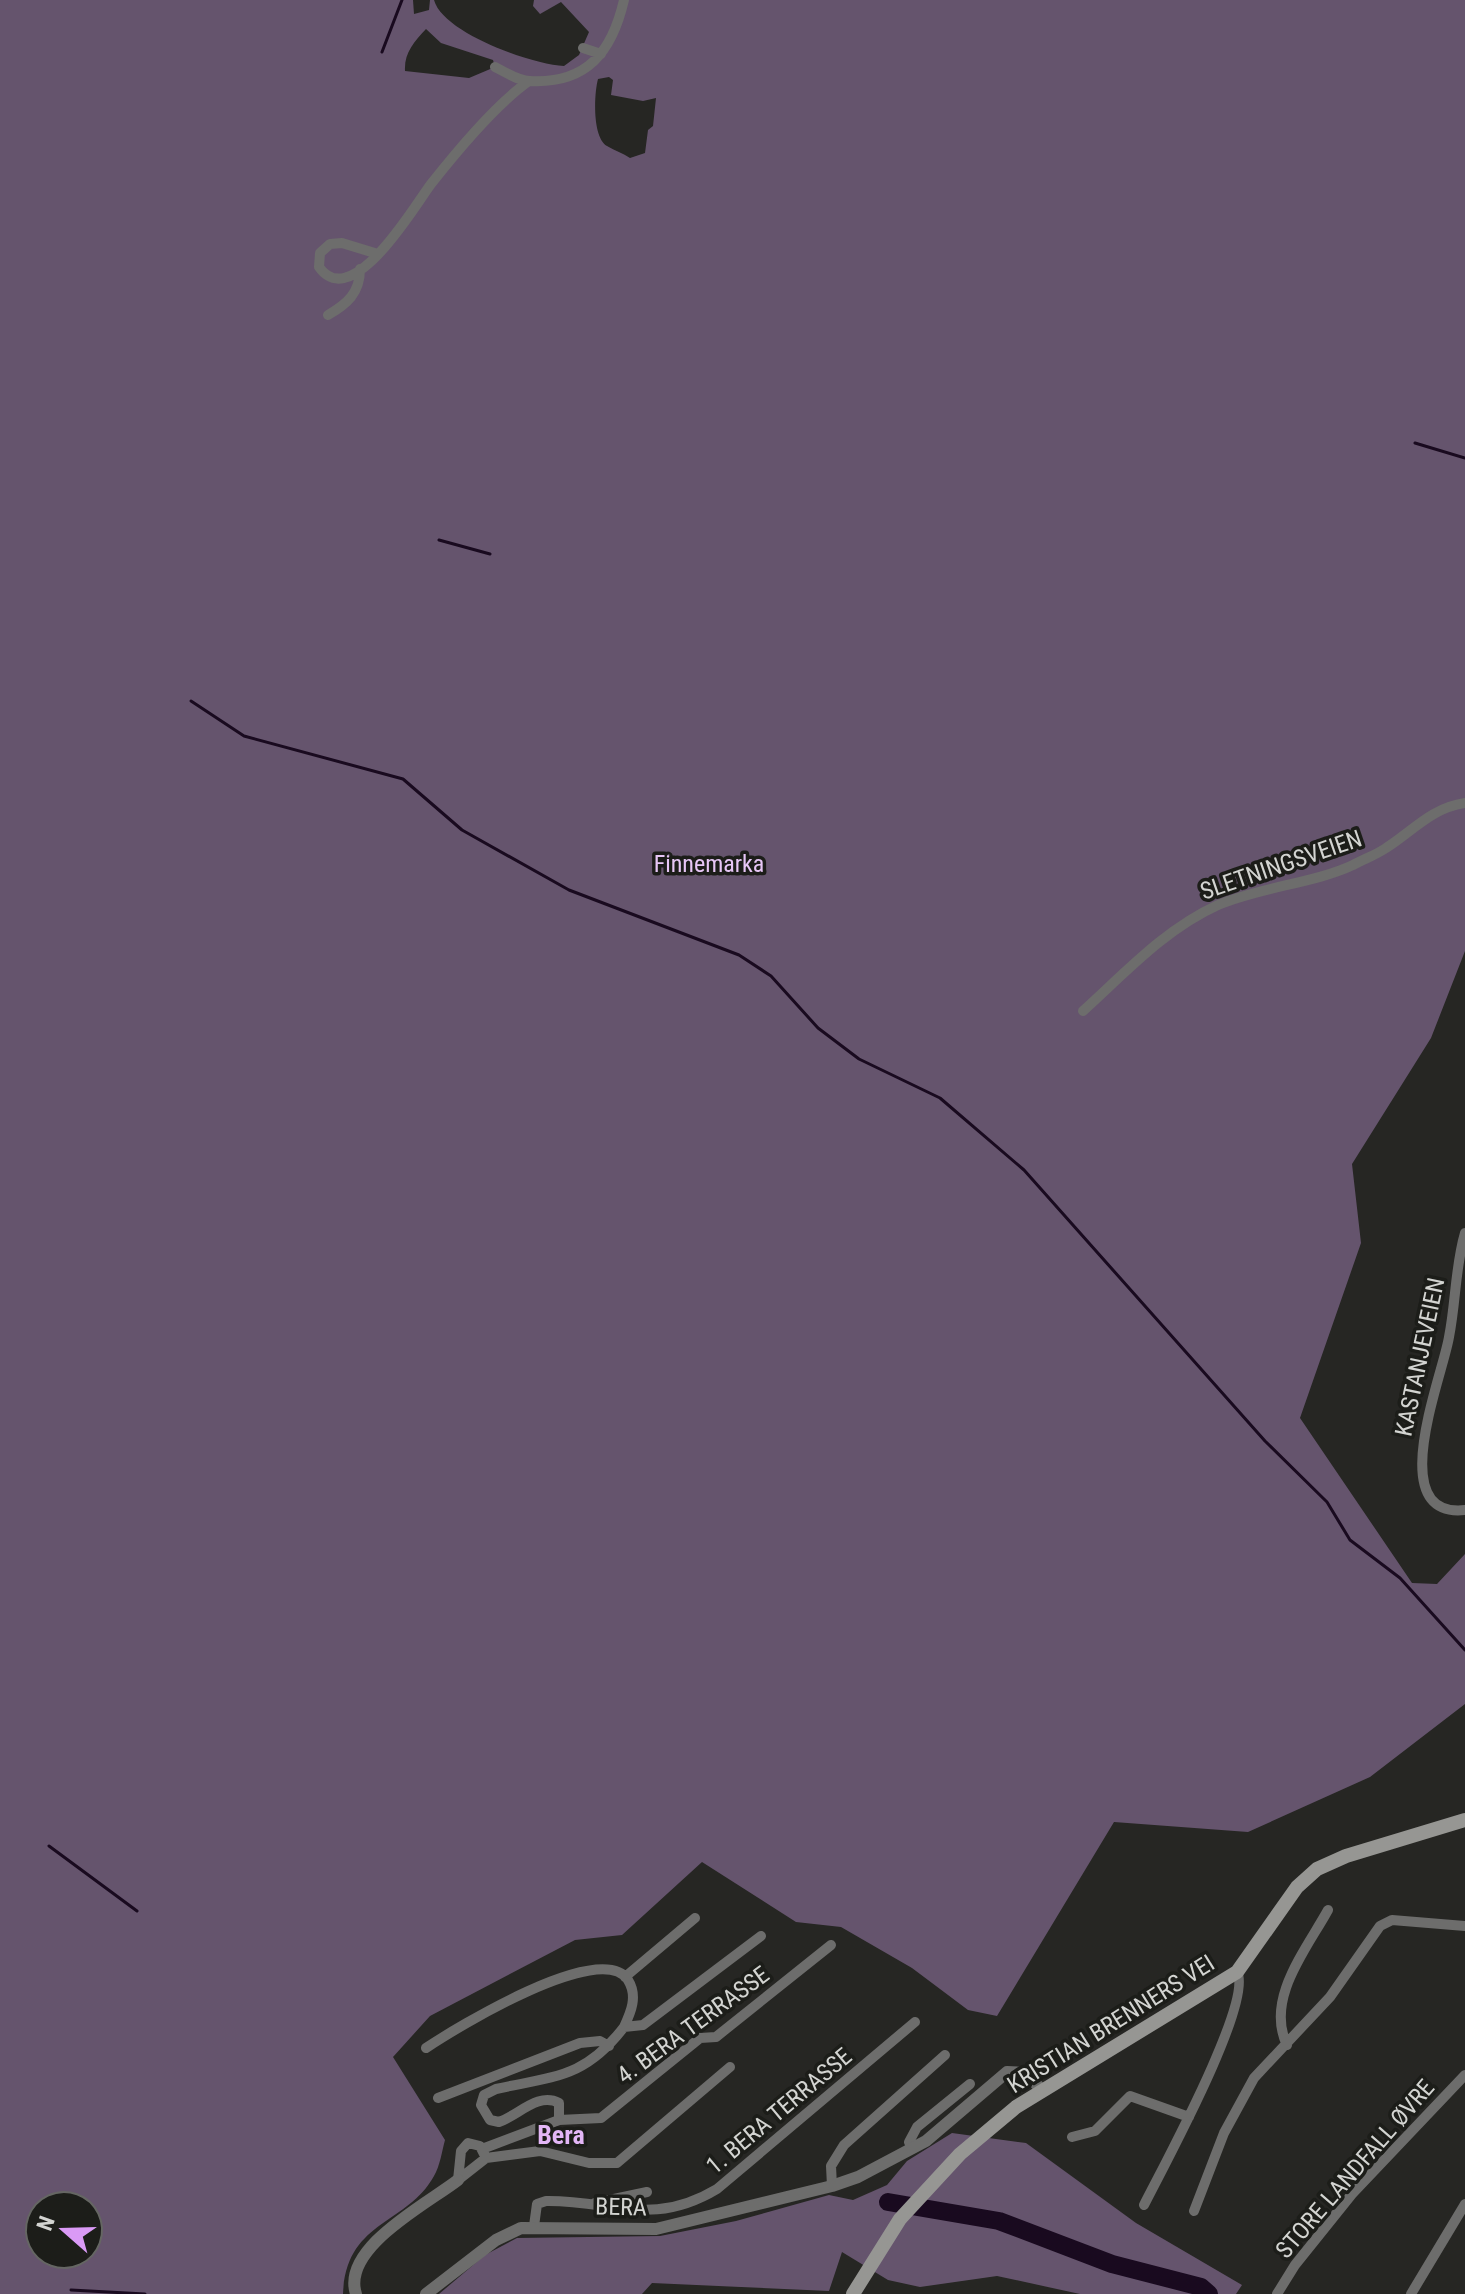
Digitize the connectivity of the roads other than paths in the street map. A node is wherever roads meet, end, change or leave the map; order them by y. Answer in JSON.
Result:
{"nodes":[{"id":1,"x":624,"y":0,"type":"edge"},
{"id":2,"x":583,"y":48,"type":"dead end"},
{"id":3,"x":601,"y":54,"type":"junction"},
{"id":4,"x":495,"y":67,"type":"dead end"},
{"id":5,"x":529,"y":81,"type":"junction"},
{"id":6,"x":378,"y":254,"type":"junction"},
{"id":7,"x":360,"y":269,"type":"junction"},
{"id":8,"x":328,"y":315,"type":"dead end"},
{"id":9,"x":1465,"y":803,"type":"edge"},
{"id":10,"x":1083,"y":1011,"type":"dead end"},
{"id":11,"x":1465,"y":1233,"type":"edge"},
{"id":12,"x":1460,"y":1290,"type":"edge"},
{"id":13,"x":1465,"y":1510,"type":"edge"},
{"id":14,"x":1465,"y":1820,"type":"edge"},
{"id":15,"x":1328,"y":1910,"type":"dead end"},
{"id":16,"x":695,"y":1918,"type":"dead end"},
{"id":17,"x":1465,"y":1926,"type":"edge"},
{"id":18,"x":761,"y":1936,"type":"dead end"},
{"id":19,"x":831,"y":1945,"type":"dead end"},
{"id":20,"x":1237,"y":1972,"type":"junction"},
{"id":21,"x":625,"y":1977,"type":"junction"},
{"id":22,"x":915,"y":2022,"type":"dead end"},
{"id":23,"x":624,"y":2027,"type":"junction"},
{"id":24,"x":1287,"y":2045,"type":"junction"},
{"id":25,"x":609,"y":2046,"type":"junction"},
{"id":26,"x":426,"y":2048,"type":"dead end"},
{"id":27,"x":945,"y":2055,"type":"dead end"},
{"id":28,"x":730,"y":2067,"type":"dead end"},
{"id":29,"x":1465,"y":2075,"type":"edge"},
{"id":30,"x":970,"y":2084,"type":"dead end"},
{"id":31,"x":1042,"y":2091,"type":"junction"},
{"id":32,"x":438,"y":2098,"type":"dead end"},
{"id":33,"x":1189,"y":2117,"type":"junction"},
{"id":34,"x":559,"y":2120,"type":"junction"},
{"id":35,"x":1072,"y":2137,"type":"dead end"},
{"id":36,"x":912,"y":2149,"type":"junction"},
{"id":37,"x":484,"y":2154,"type":"junction"},
{"id":38,"x":458,"y":2180,"type":"junction"},
{"id":39,"x":832,"y":2186,"type":"junction"},
{"id":40,"x":647,"y":2192,"type":"dead end"},
{"id":41,"x":589,"y":2204,"type":"junction"},
{"id":42,"x":1465,"y":2204,"type":"edge"},
{"id":43,"x":1144,"y":2205,"type":"dead end"},
{"id":44,"x":1194,"y":2211,"type":"dead end"},
{"id":45,"x":534,"y":2226,"type":"junction"},
{"id":46,"x":1278,"y":2293,"type":"edge"},
{"id":47,"x":356,"y":2294,"type":"edge"},
{"id":48,"x":426,"y":2294,"type":"edge"},
{"id":49,"x":853,"y":2294,"type":"edge"},
{"id":50,"x":1411,"y":2294,"type":"edge"}],
"edges":[{"from":1,"to":3,"type":"street"},
{"from":2,"to":3,"type":"street"},
{"from":3,"to":5,"type":"street"},
{"from":4,"to":5,"type":"street"},
{"from":5,"to":6,"type":"street"},
{"from":6,"to":7,"type":"street"},
{"from":6,"to":7,"type":"street"},
{"from":7,"to":8,"type":"street"},
{"from":9,"to":10,"type":"street","name":"SLETNINGSVEIEN"},
{"from":11,"to":12,"type":"street","name":"KASTANJEVEIEN"},
{"from":12,"to":13,"type":"street","name":"KASTANJEVEIEN"},
{"from":14,"to":20,"type":"main road","name":"KRISTIAN BRENNERS VEI"},
{"from":15,"to":24,"type":"street"},
{"from":16,"to":21,"type":"street"},
{"from":17,"to":24,"type":"street"},
{"from":18,"to":23,"type":"street"},
{"from":19,"to":34,"type":"street","name":"4. BERA TERRASSE"},
{"from":20,"to":31,"type":"main road","name":"KRISTIAN BRENNERS VEI"},
{"from":20,"to":33,"type":"street"},
{"from":21,"to":23,"type":"street"},
{"from":21,"to":26,"type":"street"},
{"from":22,"to":41,"type":"street","name":"1. BERA TERRASSE"},
{"from":23,"to":25,"type":"street"},
{"from":24,"to":44,"type":"street"},
{"from":25,"to":32,"type":"street"},
{"from":25,"to":34,"type":"street"},
{"from":27,"to":39,"type":"street"},
{"from":28,"to":37,"type":"street"},
{"from":29,"to":46,"type":"street","name":"STORE LANDFALL ØVRE"},
{"from":30,"to":36,"type":"street"},
{"from":31,"to":36,"type":"street","name":"BERA"},
{"from":31,"to":49,"type":"main road","name":"KRISTIAN BRENNERS VEI"},
{"from":33,"to":35,"type":"street"},
{"from":33,"to":43,"type":"street"},
{"from":34,"to":37,"type":"street","name":"4. BERA TERRASSE"},
{"from":36,"to":39,"type":"street","name":"BERA"},
{"from":37,"to":38,"type":"street"},
{"from":37,"to":38,"type":"street"},
{"from":38,"to":47,"type":"street"},
{"from":39,"to":45,"type":"street","name":"BERA"},
{"from":40,"to":41,"type":"street"},
{"from":41,"to":45,"type":"street","name":"1. BERA TERRASSE"},
{"from":42,"to":50,"type":"street"},
{"from":45,"to":48,"type":"street","name":"BERA"}]}
